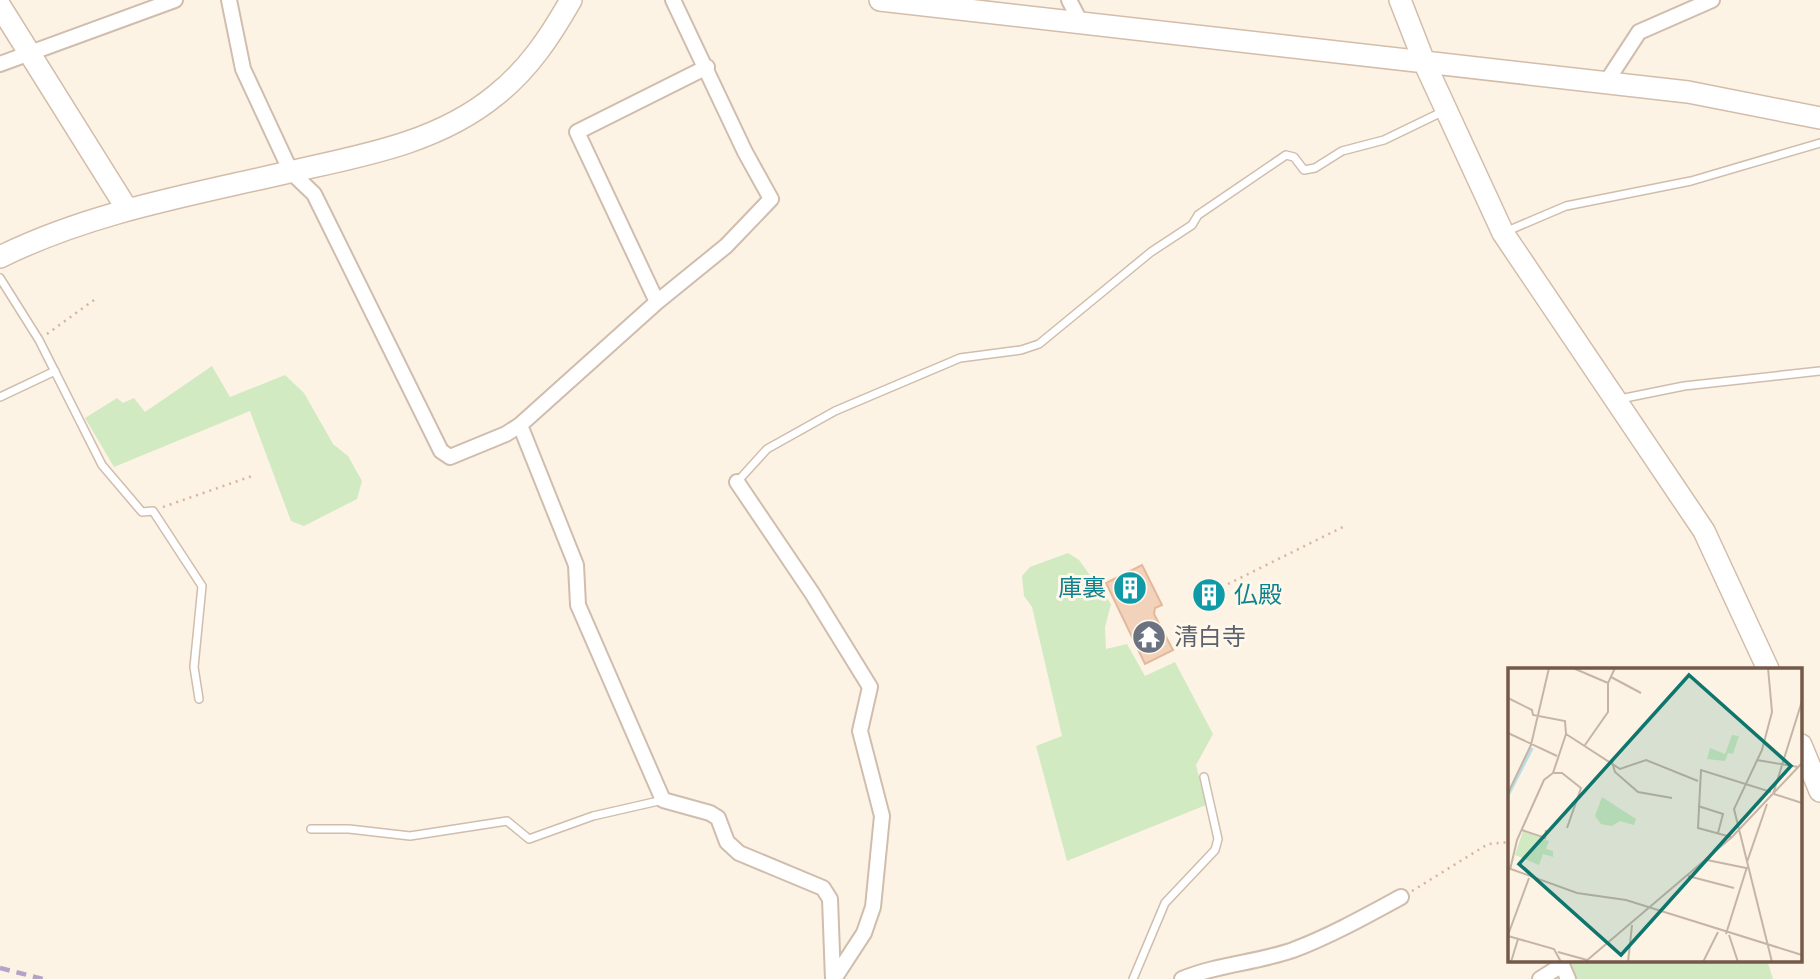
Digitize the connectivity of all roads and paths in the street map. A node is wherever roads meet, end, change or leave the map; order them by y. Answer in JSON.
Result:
{"nodes":[{"id":1,"x":175,"y":0,"type":"edge"},
{"id":2,"x":229,"y":0,"type":"edge"},
{"id":3,"x":571,"y":0,"type":"edge"},
{"id":4,"x":673,"y":0,"type":"edge"},
{"id":5,"x":880,"y":0,"type":"edge"},
{"id":6,"x":1069,"y":0,"type":"edge"},
{"id":7,"x":1400,"y":0,"type":"edge"},
{"id":8,"x":1712,"y":0,"type":"edge"},
{"id":9,"x":901,"y":1,"type":"edge"},
{"id":10,"x":0,"y":6,"type":"edge"},
{"id":11,"x":1081,"y":23,"type":"junction"},
{"id":12,"x":30,"y":52,"type":"junction"},
{"id":13,"x":0,"y":64,"type":"edge"},
{"id":14,"x":1426,"y":64,"type":"junction"},
{"id":15,"x":707,"y":67,"type":"junction"},
{"id":16,"x":1605,"y":84,"type":"junction"},
{"id":17,"x":1447,"y":110,"type":"junction"},
{"id":18,"x":1820,"y":118,"type":"edge"},
{"id":19,"x":1820,"y":143,"type":"edge"},
{"id":20,"x":291,"y":172,"type":"junction"},
{"id":21,"x":127,"y":209,"type":"junction"},
{"id":22,"x":1503,"y":233,"type":"junction"},
{"id":23,"x":0,"y":257,"type":"edge"},
{"id":24,"x":0,"y":278,"type":"edge"},
{"id":25,"x":94,"y":300,"type":"dead end"},
{"id":26,"x":657,"y":302,"type":"junction"},
{"id":27,"x":39,"y":340,"type":"junction"},
{"id":28,"x":55,"y":371,"type":"junction"},
{"id":29,"x":1820,"y":371,"type":"edge"},
{"id":30,"x":0,"y":397,"type":"edge"},
{"id":31,"x":1617,"y":399,"type":"junction"},
{"id":32,"x":520,"y":425,"type":"junction"},
{"id":33,"x":255,"y":475,"type":"dead end"},
{"id":34,"x":737,"y":482,"type":"joint"},
{"id":35,"x":153,"y":511,"type":"junction"},
{"id":36,"x":1347,"y":525,"type":"dead end"},
{"id":37,"x":1228,"y":584,"type":"dead end"},
{"id":38,"x":1768,"y":668,"type":"edge"},
{"id":39,"x":199,"y":699,"type":"dead end"},
{"id":40,"x":1802,"y":748,"type":"edge"},
{"id":41,"x":1204,"y":777,"type":"dead end"},
{"id":42,"x":1820,"y":791,"type":"edge"},
{"id":43,"x":663,"y":800,"type":"junction"},
{"id":44,"x":311,"y":829,"type":"dead end"},
{"id":45,"x":1508,"y":842,"type":"edge"},
{"id":46,"x":1401,"y":897,"type":"joint"},
{"id":47,"x":834,"y":979,"type":"edge"},
{"id":48,"x":1133,"y":979,"type":"edge"},
{"id":49,"x":1182,"y":979,"type":"edge"},
{"id":50,"x":1540,"y":979,"type":"edge"},
{"id":51,"x":1568,"y":979,"type":"edge"}],
"edges":[{"from":1,"to":12,"type":"street"},
{"from":2,"to":20,"type":"street"},
{"from":3,"to":20,"type":"street"},
{"from":4,"to":15,"type":"street"},
{"from":5,"to":9,"type":"street"},
{"from":6,"to":11,"type":"street"},
{"from":7,"to":14,"type":"street"},
{"from":8,"to":16,"type":"street"},
{"from":9,"to":11,"type":"street"},
{"from":10,"to":12,"type":"street"},
{"from":11,"to":14,"type":"street"},
{"from":12,"to":13,"type":"street"},
{"from":12,"to":21,"type":"street"},
{"from":14,"to":16,"type":"street"},
{"from":14,"to":17,"type":"street"},
{"from":15,"to":26,"type":"street"},
{"from":15,"to":26,"type":"street"},
{"from":16,"to":18,"type":"street"},
{"from":17,"to":22,"type":"street"},
{"from":17,"to":34,"type":"lane"},
{"from":19,"to":22,"type":"lane"},
{"from":20,"to":21,"type":"street"},
{"from":20,"to":32,"type":"street"},
{"from":21,"to":23,"type":"street"},
{"from":22,"to":31,"type":"street"},
{"from":24,"to":27,"type":"lane"},
{"from":25,"to":27,"type":"path"},
{"from":26,"to":32,"type":"street"},
{"from":27,"to":28,"type":"lane"},
{"from":28,"to":30,"type":"lane"},
{"from":28,"to":35,"type":"lane"},
{"from":29,"to":31,"type":"lane"},
{"from":31,"to":38,"type":"street"},
{"from":32,"to":43,"type":"street"},
{"from":33,"to":35,"type":"path"},
{"from":34,"to":47,"type":"street"},
{"from":35,"to":39,"type":"lane"},
{"from":36,"to":37,"type":"path"},
{"from":40,"to":42,"type":"street"},
{"from":41,"to":48,"type":"lane"},
{"from":43,"to":44,"type":"lane"},
{"from":43,"to":47,"type":"street"},
{"from":45,"to":46,"type":"path"},
{"from":46,"to":49,"type":"street"},
{"from":50,"to":51,"type":"street"}]}
